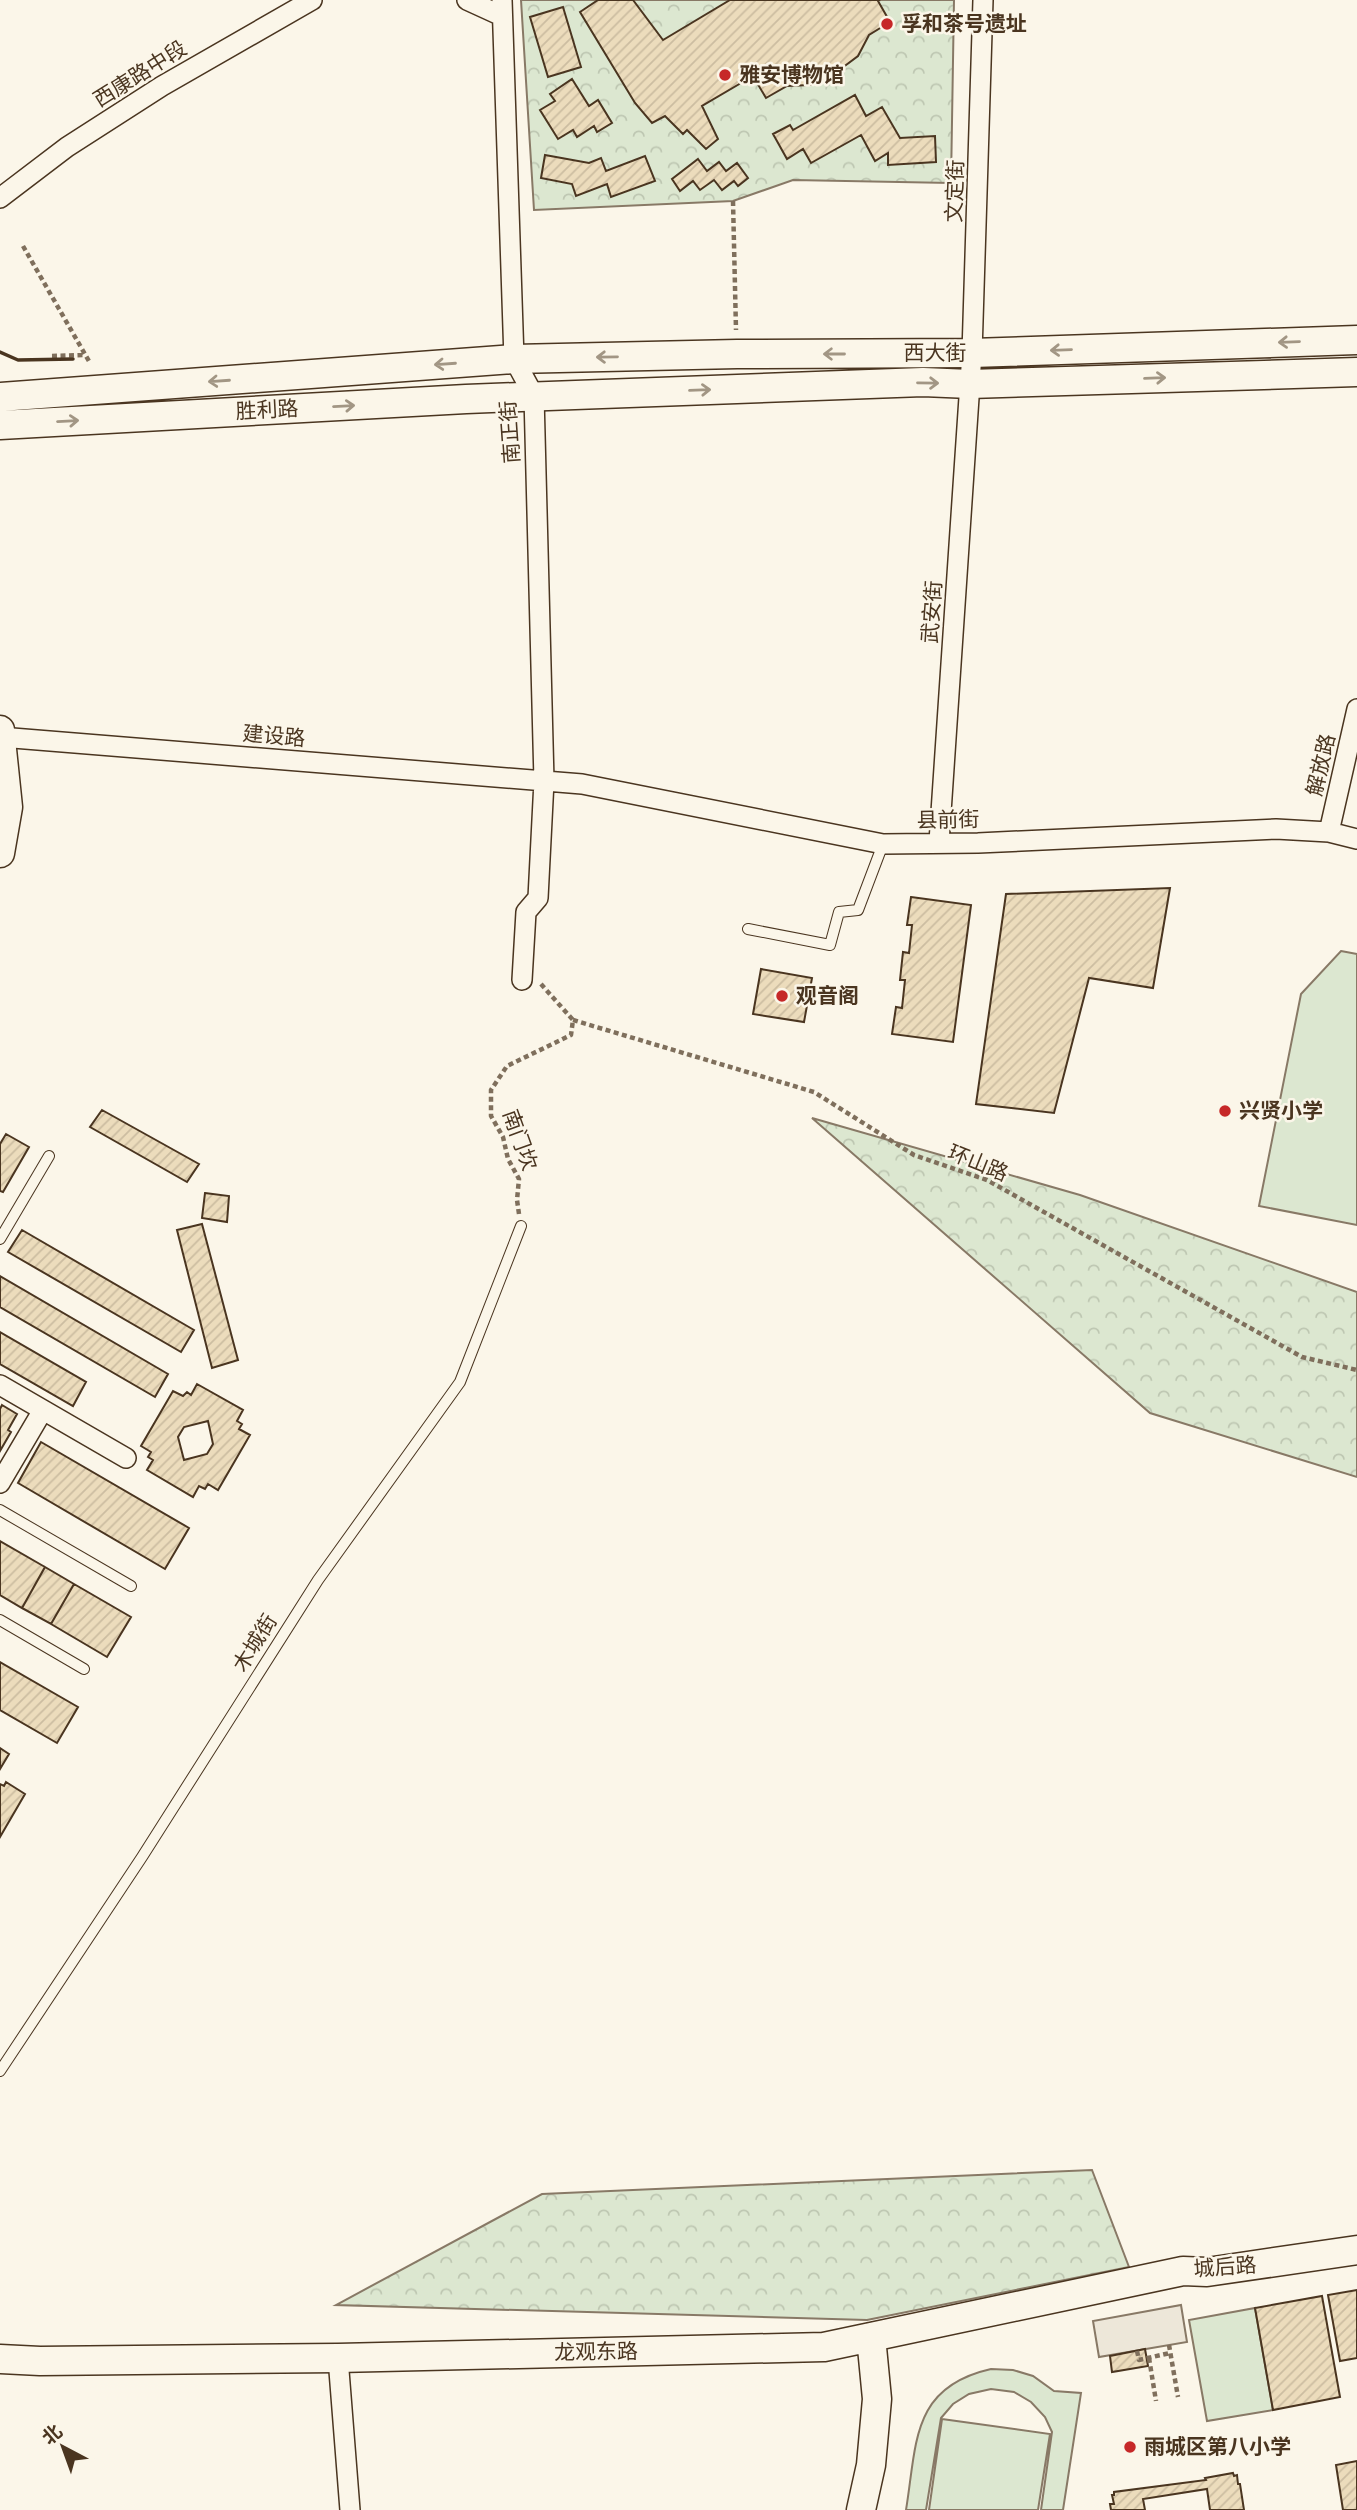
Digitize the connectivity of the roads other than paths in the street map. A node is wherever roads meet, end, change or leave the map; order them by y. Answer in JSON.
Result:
{"nodes":[{"id":1,"x":312,"y":0,"type":"edge"},
{"id":2,"x":467,"y":0,"type":"edge"},
{"id":3,"x":984,"y":0,"type":"edge"},
{"id":4,"x":502,"y":8,"type":"edge"},
{"id":5,"x":0,"y":198,"type":"edge"},
{"id":6,"x":1357,"y":340,"type":"edge"},
{"id":7,"x":972,"y":353,"type":"junction"},
{"id":8,"x":514,"y":359,"type":"junction"},
{"id":9,"x":1357,"y":372,"type":"edge"},
{"id":10,"x":970,"y":384,"type":"junction"},
{"id":11,"x":534,"y":396,"type":"junction"},
{"id":12,"x":0,"y":397,"type":"edge"},
{"id":13,"x":0,"y":425,"type":"edge"},
{"id":14,"x":1357,"y":709,"type":"edge"},
{"id":15,"x":0,"y":730,"type":"edge"},
{"id":16,"x":0,"y":737,"type":"edge"},
{"id":17,"x":544,"y":781,"type":"junction"},
{"id":18,"x":1329,"y":832,"type":"junction"},
{"id":19,"x":1357,"y":839,"type":"edge"},
{"id":20,"x":939,"y":842,"type":"junction"},
{"id":21,"x":883,"y":844,"type":"junction"},
{"id":22,"x":0,"y":853,"type":"edge"},
{"id":23,"x":747,"y":929,"type":"dead end"},
{"id":24,"x":529,"y":979,"type":"road end"},
{"id":25,"x":49,"y":1156,"type":"dead end"},
{"id":26,"x":521,"y":1226,"type":"road end"},
{"id":27,"x":0,"y":1239,"type":"edge"},
{"id":28,"x":0,"y":1385,"type":"edge"},
{"id":29,"x":43,"y":1410,"type":"junction"},
{"id":30,"x":126,"y":1458,"type":"dead end"},
{"id":31,"x":0,"y":1483,"type":"edge"},
{"id":32,"x":0,"y":1510,"type":"edge"},
{"id":33,"x":131,"y":1586,"type":"dead end"},
{"id":34,"x":0,"y":1620,"type":"edge"},
{"id":35,"x":84,"y":1669,"type":"dead end"},
{"id":36,"x":0,"y":2071,"type":"edge"},
{"id":37,"x":1357,"y":2232,"type":"edge"},
{"id":38,"x":1357,"y":2250,"type":"edge"},
{"id":39,"x":1183,"y":2271,"type":"junction"},
{"id":40,"x":871,"y":2337,"type":"junction"},
{"id":41,"x":0,"y":2358,"type":"edge"},
{"id":42,"x":338,"y":2358,"type":"junction"},
{"id":43,"x":350,"y":2510,"type":"edge"},
{"id":44,"x":861,"y":2510,"type":"edge"}],
"edges":[{"from":1,"to":5,"type":"street","name":"西康路中段"},
{"from":2,"to":4,"type":"street"},
{"from":3,"to":7,"type":"street","name":"文定街"},
{"from":4,"to":8,"type":"street","name":"南正街"},
{"from":6,"to":7,"type":"main road","name":"西大街","one_way":true},
{"from":7,"to":8,"type":"main road","name":"西大街","one_way":true},
{"from":7,"to":10,"type":"street","name":"文定街"},
{"from":8,"to":11,"type":"street","name":"南正街"},
{"from":8,"to":12,"type":"main road","name":"胜利路","one_way":true},
{"from":10,"to":9,"type":"main road","name":"西大街","one_way":true},
{"from":11,"to":10,"type":"main road","name":"西大街","one_way":true},
{"from":10,"to":20,"type":"street","name":"武安街"},
{"from":13,"to":11,"type":"main road","name":"胜利路","one_way":true},
{"from":11,"to":17,"type":"street","name":"南正街"},
{"from":14,"to":18,"type":"street","name":"解放路"},
{"from":15,"to":16,"type":"main road"},
{"from":16,"to":17,"type":"street","name":"建设路"},
{"from":16,"to":22,"type":"main road"},
{"from":17,"to":21,"type":"street","name":"县前街"},
{"from":17,"to":24,"type":"street","name":"南正街"},
{"from":18,"to":19,"type":"street","name":"县前街"},
{"from":18,"to":20,"type":"street","name":"县前街"},
{"from":20,"to":21,"type":"street","name":"县前街"},
{"from":21,"to":23,"type":"lane"},
{"from":25,"to":27,"type":"lane"},
{"from":26,"to":36,"type":"lane","name":"木城街"},
{"from":28,"to":29,"type":"street"},
{"from":29,"to":30,"type":"street"},
{"from":29,"to":31,"type":"street"},
{"from":32,"to":33,"type":"lane"},
{"from":34,"to":35,"type":"lane"},
{"from":37,"to":39,"type":"main road","name":"城后路"},
{"from":38,"to":39,"type":"main road","name":"城后路"},
{"from":39,"to":40,"type":"main road","name":"龙观东路"},
{"from":40,"to":42,"type":"main road","name":"龙观东路"},
{"from":40,"to":44,"type":"main road"},
{"from":41,"to":42,"type":"main road","name":"龙观东路"},
{"from":42,"to":43,"type":"street"}]}
